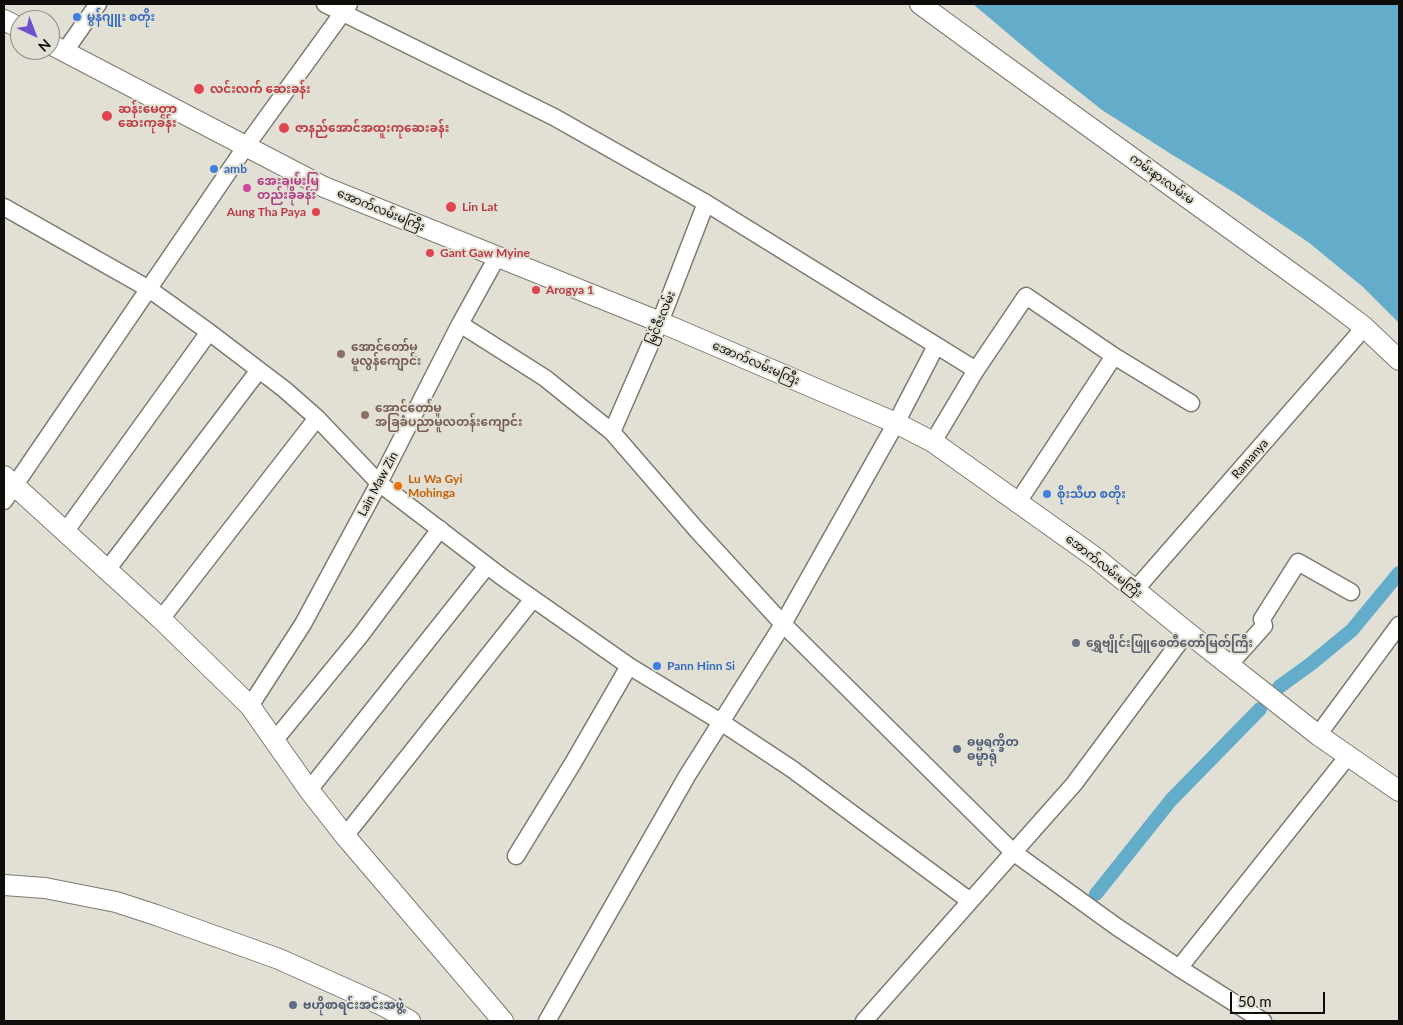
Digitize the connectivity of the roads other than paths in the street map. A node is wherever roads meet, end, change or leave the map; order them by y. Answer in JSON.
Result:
{"nodes":[{"id":1,"x":98,"y":4,"type":"edge"},
{"id":2,"x":325,"y":4,"type":"edge"},
{"id":3,"x":920,"y":4,"type":"edge"},
{"id":4,"x":345,"y":8,"type":"edge"},
{"id":5,"x":60,"y":44,"type":"edge"},
{"id":6,"x":60,"y":49,"type":"edge"},
{"id":7,"x":246,"y":146,"type":"junction"},
{"id":8,"x":706,"y":203,"type":"junction"},
{"id":9,"x":4,"y":207,"type":"edge"},
{"id":10,"x":497,"y":257,"type":"junction"},
{"id":11,"x":149,"y":289,"type":"junction"},
{"id":12,"x":660,"y":322,"type":"junction"},
{"id":13,"x":460,"y":324,"type":"junction"},
{"id":14,"x":1363,"y":326,"type":"junction"},
{"id":15,"x":209,"y":332,"type":"junction"},
{"id":16,"x":936,"y":346,"type":"junction"},
{"id":17,"x":1114,"y":356,"type":"junction"},
{"id":18,"x":1399,"y":360,"type":"edge"},
{"id":19,"x":259,"y":370,"type":"junction"},
{"id":20,"x":976,"y":370,"type":"junction"},
{"id":21,"x":1191,"y":403,"type":"dead end"},
{"id":22,"x":317,"y":418,"type":"junction"},
{"id":23,"x":896,"y":422,"type":"junction"},
{"id":24,"x":612,"y":432,"type":"junction"},
{"id":25,"x":933,"y":442,"type":"junction"},
{"id":26,"x":380,"y":482,"type":"junction"},
{"id":27,"x":7,"y":487,"type":"edge"},
{"id":28,"x":1018,"y":502,"type":"junction"},
{"id":29,"x":440,"y":529,"type":"junction"},
{"id":30,"x":65,"y":532,"type":"junction"},
{"id":31,"x":487,"y":566,"type":"junction"},
{"id":32,"x":107,"y":570,"type":"junction"},
{"id":33,"x":1136,"y":590,"type":"junction"},
{"id":34,"x":1351,"y":592,"type":"dead end"},
{"id":35,"x":533,"y":599,"type":"junction"},
{"id":36,"x":161,"y":619,"type":"junction"},
{"id":37,"x":782,"y":624,"type":"junction"},
{"id":38,"x":1399,"y":625,"type":"edge"},
{"id":39,"x":1187,"y":632,"type":"junction"},
{"id":40,"x":1229,"y":665,"type":"junction"},
{"id":41,"x":629,"y":666,"type":"junction"},
{"id":42,"x":250,"y":706,"type":"junction"},
{"id":43,"x":721,"y":722,"type":"junction"},
{"id":44,"x":1318,"y":735,"type":"junction"},
{"id":45,"x":274,"y":741,"type":"junction"},
{"id":46,"x":1348,"y":756,"type":"junction"},
{"id":47,"x":309,"y":790,"type":"junction"},
{"id":48,"x":1399,"y":791,"type":"edge"},
{"id":49,"x":345,"y":836,"type":"junction"},
{"id":50,"x":1013,"y":852,"type":"junction"},
{"id":51,"x":516,"y":856,"type":"dead end"},
{"id":52,"x":4,"y":885,"type":"edge"},
{"id":53,"x":970,"y":901,"type":"junction"},
{"id":54,"x":1179,"y":968,"type":"junction"},
{"id":55,"x":410,"y":1021,"type":"edge"},
{"id":56,"x":503,"y":1021,"type":"edge"},
{"id":57,"x":547,"y":1021,"type":"edge"},
{"id":58,"x":864,"y":1021,"type":"edge"},
{"id":59,"x":1263,"y":1021,"type":"edge"}],
"edges":[{"from":1,"to":5,"type":"street"},
{"from":2,"to":4,"type":"street"},
{"from":3,"to":14,"type":"main road","name":"ကမ်းနားလမ်းမ"},
{"from":4,"to":7,"type":"street"},
{"from":4,"to":8,"type":"street"},
{"from":6,"to":7,"type":"main road","name":"အောက်လမ်းမကြီး"},
{"from":7,"to":10,"type":"main road","name":"အောက်လမ်းမကြီး"},
{"from":7,"to":11,"type":"street"},
{"from":8,"to":12,"type":"street","name":"မြင်ဇီးလမ်း"},
{"from":8,"to":16,"type":"street"},
{"from":9,"to":11,"type":"street"},
{"from":10,"to":12,"type":"main road","name":"အောက်လမ်းမကြီး"},
{"from":10,"to":13,"type":"street","name":"Lain Maw Zin"},
{"from":11,"to":15,"type":"street"},
{"from":11,"to":27,"type":"street"},
{"from":12,"to":23,"type":"main road","name":"အောက်လမ်းမကြီး"},
{"from":12,"to":24,"type":"street","name":"မြင်ဇီးလမ်း"},
{"from":13,"to":24,"type":"street"},
{"from":13,"to":26,"type":"street","name":"Lain Maw Zin"},
{"from":14,"to":18,"type":"main road","name":"ကမ်းနားလမ်းမ"},
{"from":14,"to":33,"type":"street","name":"Ramanya"},
{"from":15,"to":19,"type":"street"},
{"from":15,"to":30,"type":"street"},
{"from":16,"to":20,"type":"street"},
{"from":16,"to":23,"type":"street"},
{"from":17,"to":20,"type":"street"},
{"from":17,"to":21,"type":"street"},
{"from":17,"to":28,"type":"street"},
{"from":19,"to":22,"type":"street"},
{"from":19,"to":32,"type":"street"},
{"from":20,"to":25,"type":"street"},
{"from":22,"to":26,"type":"street"},
{"from":22,"to":36,"type":"street"},
{"from":23,"to":25,"type":"main road","name":"အောက်လမ်းမကြီး"},
{"from":23,"to":37,"type":"street"},
{"from":24,"to":37,"type":"street"},
{"from":25,"to":28,"type":"main road","name":"အောက်လမ်းမကြီး"},
{"from":26,"to":29,"type":"street"},
{"from":26,"to":42,"type":"street","name":"Lain Maw Zin"},
{"from":27,"to":30,"type":"main road"},
{"from":28,"to":33,"type":"main road","name":"အောက်လမ်းမကြီး"},
{"from":29,"to":31,"type":"street"},
{"from":29,"to":45,"type":"street"},
{"from":30,"to":32,"type":"main road"},
{"from":31,"to":35,"type":"street"},
{"from":31,"to":47,"type":"street"},
{"from":32,"to":36,"type":"main road"},
{"from":33,"to":39,"type":"main road","name":"အောက်လမ်းမကြီး"},
{"from":34,"to":40,"type":"street"},
{"from":35,"to":41,"type":"street"},
{"from":35,"to":49,"type":"street"},
{"from":36,"to":42,"type":"main road"},
{"from":37,"to":43,"type":"street"},
{"from":37,"to":50,"type":"street"},
{"from":38,"to":44,"type":"street"},
{"from":39,"to":40,"type":"main road","name":"အောက်လမ်းမကြီး"},
{"from":39,"to":50,"type":"street"},
{"from":40,"to":44,"type":"main road","name":"အောက်လမ်းမကြီး"},
{"from":41,"to":43,"type":"street"},
{"from":41,"to":51,"type":"street"},
{"from":42,"to":45,"type":"main road"},
{"from":43,"to":53,"type":"street"},
{"from":43,"to":57,"type":"street"},
{"from":44,"to":46,"type":"main road","name":"အောက်လမ်းမကြီး"},
{"from":45,"to":47,"type":"main road"},
{"from":46,"to":48,"type":"main road","name":"အောက်လမ်းမကြီး"},
{"from":46,"to":54,"type":"street"},
{"from":47,"to":49,"type":"main road"},
{"from":49,"to":56,"type":"main road"},
{"from":50,"to":53,"type":"street"},
{"from":50,"to":54,"type":"street"},
{"from":52,"to":55,"type":"main road"},
{"from":53,"to":58,"type":"street"},
{"from":54,"to":59,"type":"street"}]}
